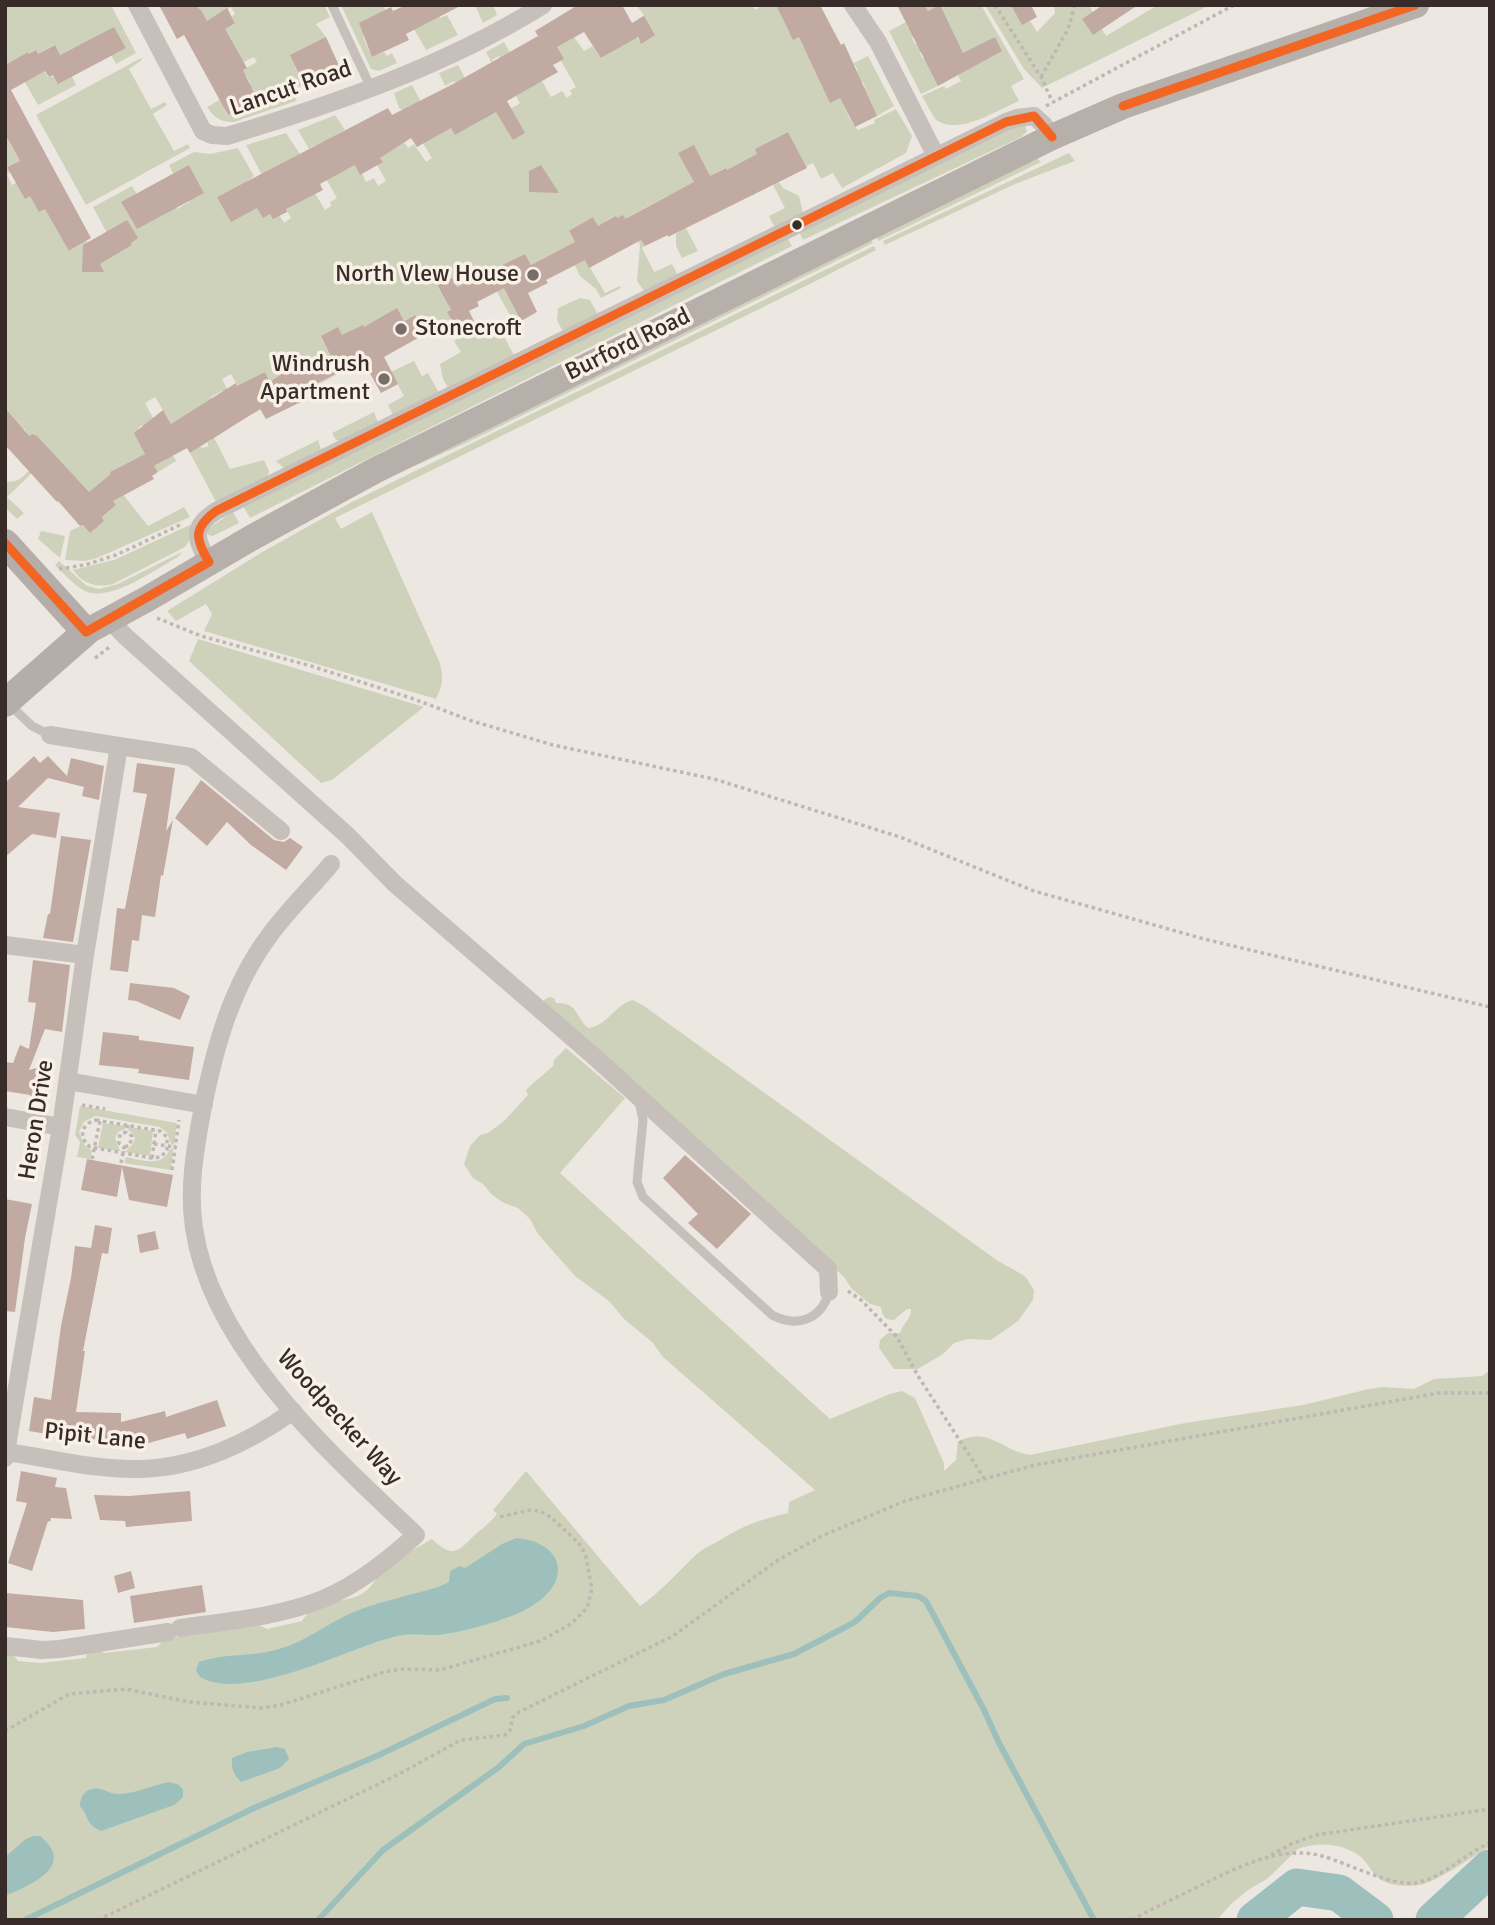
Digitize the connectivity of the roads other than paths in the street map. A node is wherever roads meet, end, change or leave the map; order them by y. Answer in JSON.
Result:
{"nodes":[{"id":1,"x":137,"y":5,"type":"edge"},
{"id":2,"x":332,"y":5,"type":"edge"},
{"id":3,"x":543,"y":5,"type":"edge"},
{"id":4,"x":853,"y":5,"type":"edge"},
{"id":5,"x":1416,"y":5,"type":"edge"},
{"id":6,"x":371,"y":88,"type":"junction"},
{"id":7,"x":1052,"y":137,"type":"junction"},
{"id":8,"x":936,"y":156,"type":"junction"},
{"id":9,"x":5,"y":542,"type":"edge"},
{"id":10,"x":209,"y":562,"type":"junction"},
{"id":11,"x":98,"y":626,"type":"junction"},
{"id":12,"x":6,"y":702,"type":"edge"},
{"id":13,"x":50,"y":735,"type":"joint"},
{"id":14,"x":118,"y":746,"type":"junction"},
{"id":15,"x":281,"y":831,"type":"dead end"},
{"id":16,"x":331,"y":864,"type":"dead end"},
{"id":17,"x":5,"y":945,"type":"edge"},
{"id":18,"x":85,"y":955,"type":"junction"},
{"id":19,"x":68,"y":1080,"type":"junction"},
{"id":20,"x":638,"y":1097,"type":"junction"},
{"id":21,"x":204,"y":1105,"type":"junction"},
{"id":22,"x":5,"y":1117,"type":"edge"},
{"id":23,"x":61,"y":1126,"type":"junction"},
{"id":24,"x":829,"y":1292,"type":"joint"},
{"id":25,"x":13,"y":1358,"type":"edge"},
{"id":26,"x":293,"y":1410,"type":"junction"},
{"id":27,"x":6,"y":1455,"type":"edge"},
{"id":28,"x":5,"y":1646,"type":"edge"}],
"edges":[{"from":1,"to":6,"type":"street","name":"Lancut Road"},
{"from":2,"to":6,"type":"lane","name":"Lancut Road"},
{"from":3,"to":6,"type":"street","name":"Lancut Road"},
{"from":4,"to":8,"type":"street"},
{"from":5,"to":7,"type":"main road","name":"Burford Road"},
{"from":7,"to":8,"type":"street","name":"Burford Road"},
{"from":7,"to":10,"type":"main road","name":"Burford Road"},
{"from":8,"to":10,"type":"street","name":"Burford Road"},
{"from":9,"to":11,"type":"main road"},
{"from":10,"to":11,"type":"main road","name":"Burford Road"},
{"from":11,"to":12,"type":"main road","name":"Burford Road"},
{"from":11,"to":20,"type":"street"},
{"from":12,"to":13,"type":"lane"},
{"from":13,"to":14,"type":"street"},
{"from":14,"to":15,"type":"street"},
{"from":14,"to":18,"type":"street","name":"Heron Drive"},
{"from":16,"to":21,"type":"street","name":"Woodpecker Way"},
{"from":17,"to":18,"type":"street"},
{"from":18,"to":19,"type":"street","name":"Heron Drive"},
{"from":19,"to":21,"type":"street"},
{"from":19,"to":23,"type":"street","name":"Heron Drive"},
{"from":20,"to":24,"type":"street"},
{"from":20,"to":24,"type":"lane"},
{"from":21,"to":26,"type":"street","name":"Woodpecker Way"},
{"from":22,"to":23,"type":"street"},
{"from":23,"to":25,"type":"street","name":"Heron Drive"},
{"from":25,"to":27,"type":"street","name":"Heron Drive"},
{"from":26,"to":27,"type":"street","name":"Pipit Lane"},
{"from":26,"to":28,"type":"street","name":"Woodpecker Way"}]}
